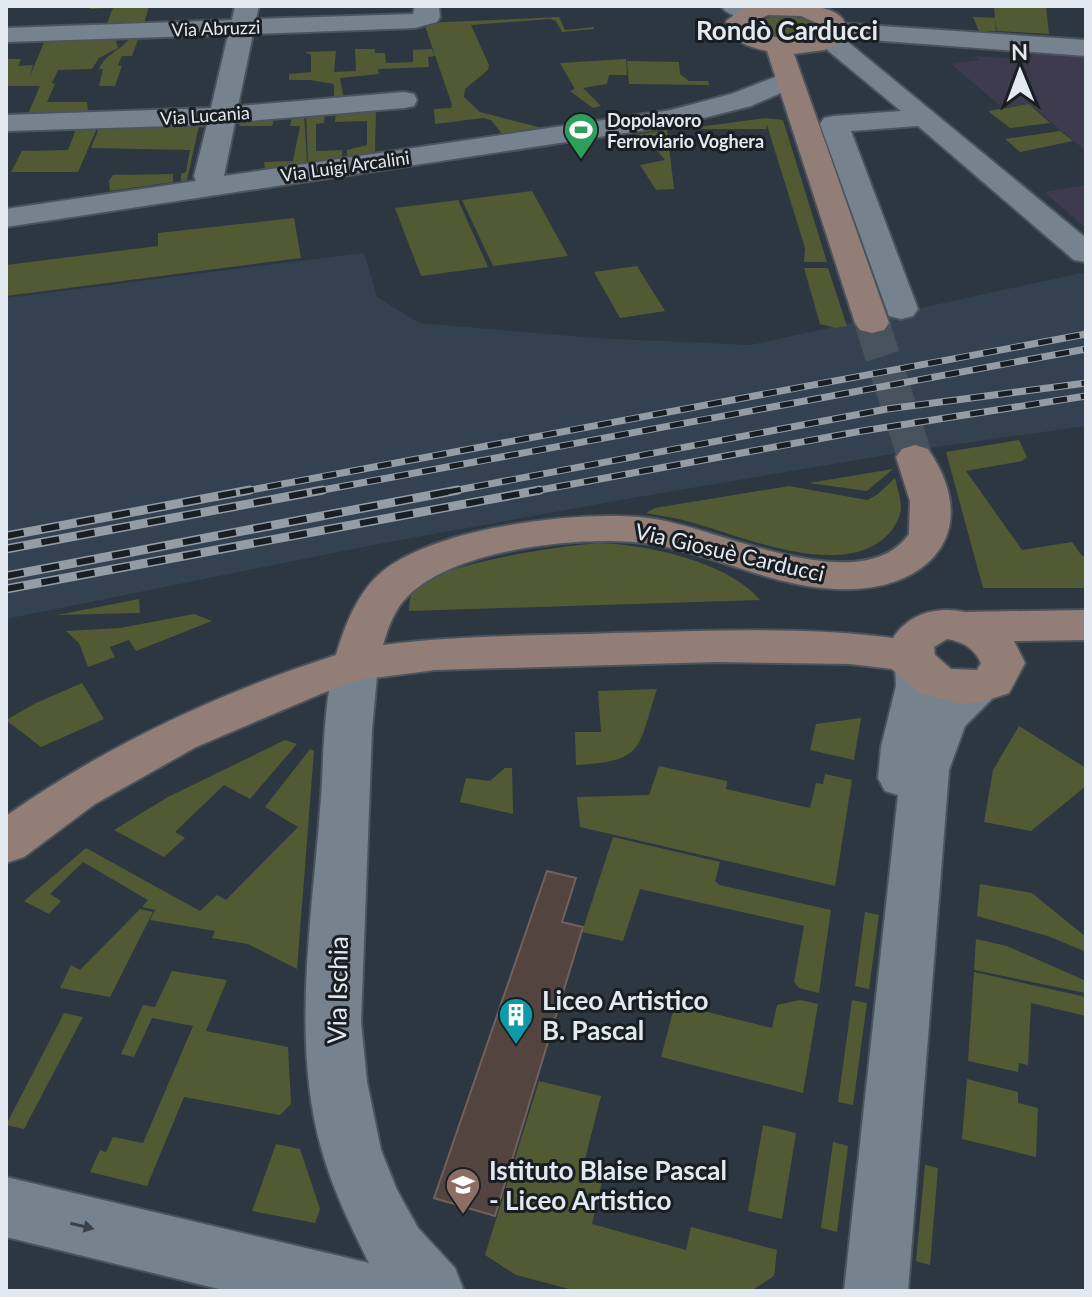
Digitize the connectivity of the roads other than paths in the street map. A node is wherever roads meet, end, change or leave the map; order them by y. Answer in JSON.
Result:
{"nodes":[{"id":1,"x":756,"y":8,"type":"edge"},
{"id":2,"x":808,"y":8,"type":"edge"},
{"id":3,"x":904,"y":11,"type":"dead end"},
{"id":4,"x":426,"y":12,"type":"edge"},
{"id":5,"x":245,"y":16,"type":"edge"},
{"id":6,"x":833,"y":34,"type":"junction"},
{"id":7,"x":921,"y":34,"type":"junction"},
{"id":8,"x":6,"y":35,"type":"edge"},
{"id":9,"x":778,"y":46,"type":"junction"},
{"id":10,"x":1086,"y":48,"type":"edge"},
{"id":11,"x":861,"y":62,"type":"junction"},
{"id":12,"x":793,"y":92,"type":"junction"},
{"id":13,"x":404,"y":100,"type":"dead end"},
{"id":14,"x":222,"y":114,"type":"junction"},
{"id":15,"x":925,"y":117,"type":"junction"},
{"id":16,"x":6,"y":123,"type":"edge"},
{"id":17,"x":213,"y":186,"type":"junction"},
{"id":18,"x":6,"y":218,"type":"edge"},
{"id":19,"x":1085,"y":253,"type":"edge"},
{"id":20,"x":901,"y":309,"type":"tunnel mouth"},
{"id":21,"x":872,"y":323,"type":"tunnel mouth"},
{"id":22,"x":915,"y":457,"type":"tunnel mouth"},
{"id":23,"x":1086,"y":625,"type":"edge"},
{"id":24,"x":1086,"y":641,"type":"edge"},
{"id":25,"x":931,"y":646,"type":"junction"},
{"id":26,"x":356,"y":665,"type":"junction"},
{"id":27,"x":988,"y":679,"type":"junction"},
{"id":28,"x":6,"y":843,"type":"edge"},
{"id":29,"x":912,"y":903,"type":"junction"},
{"id":30,"x":889,"y":1155,"type":"junction"},
{"id":31,"x":6,"y":1207,"type":"edge"},
{"id":32,"x":359,"y":1291,"type":"edge"},
{"id":33,"x":432,"y":1291,"type":"edge"},
{"id":34,"x":852,"y":1291,"type":"edge"},
{"id":35,"x":876,"y":1291,"type":"edge"}],
"edges":[{"from":1,"to":2,"type":"street"},
{"from":1,"to":9,"type":"street"},
{"from":2,"to":6,"type":"street"},
{"from":3,"to":7,"type":"street"},
{"from":4,"to":5,"type":"street","name":"Via Abruzzi"},
{"from":5,"to":8,"type":"street","name":"Via Abruzzi"},
{"from":5,"to":14,"type":"street"},
{"from":6,"to":7,"type":"street"},
{"from":6,"to":9,"type":"street"},
{"from":6,"to":11,"type":"street"},
{"from":7,"to":10,"type":"street"},
{"from":7,"to":11,"type":"street"},
{"from":9,"to":12,"type":"street"},
{"from":11,"to":15,"type":"street"},
{"from":12,"to":17,"type":"street","name":"Via Luigi Arcalini"},
{"from":12,"to":21,"type":"street"},
{"from":13,"to":14,"type":"street","name":"Via Lucania"},
{"from":14,"to":16,"type":"street","name":"Via Lucania"},
{"from":14,"to":17,"type":"street"},
{"from":15,"to":19,"type":"street"},
{"from":15,"to":20,"type":"street"},
{"from":17,"to":18,"type":"street","name":"Via Luigi Arcalini"},
{"from":22,"to":26,"type":"street","name":"Via Giosuè Carducci"},
{"from":23,"to":25,"type":"street"},
{"from":24,"to":27,"type":"street"},
{"from":25,"to":26,"type":"street"},
{"from":25,"to":27,"type":"street"},
{"from":25,"to":27,"type":"street"},
{"from":25,"to":29,"type":"street"},
{"from":26,"to":28,"type":"street"},
{"from":26,"to":33,"type":"street","name":"Via Ischia"},
{"from":27,"to":29,"type":"street"},
{"from":29,"to":30,"type":"street"},
{"from":30,"to":34,"type":"street"},
{"from":30,"to":35,"type":"street"},
{"from":31,"to":32,"type":"street","one_way":true}]}
